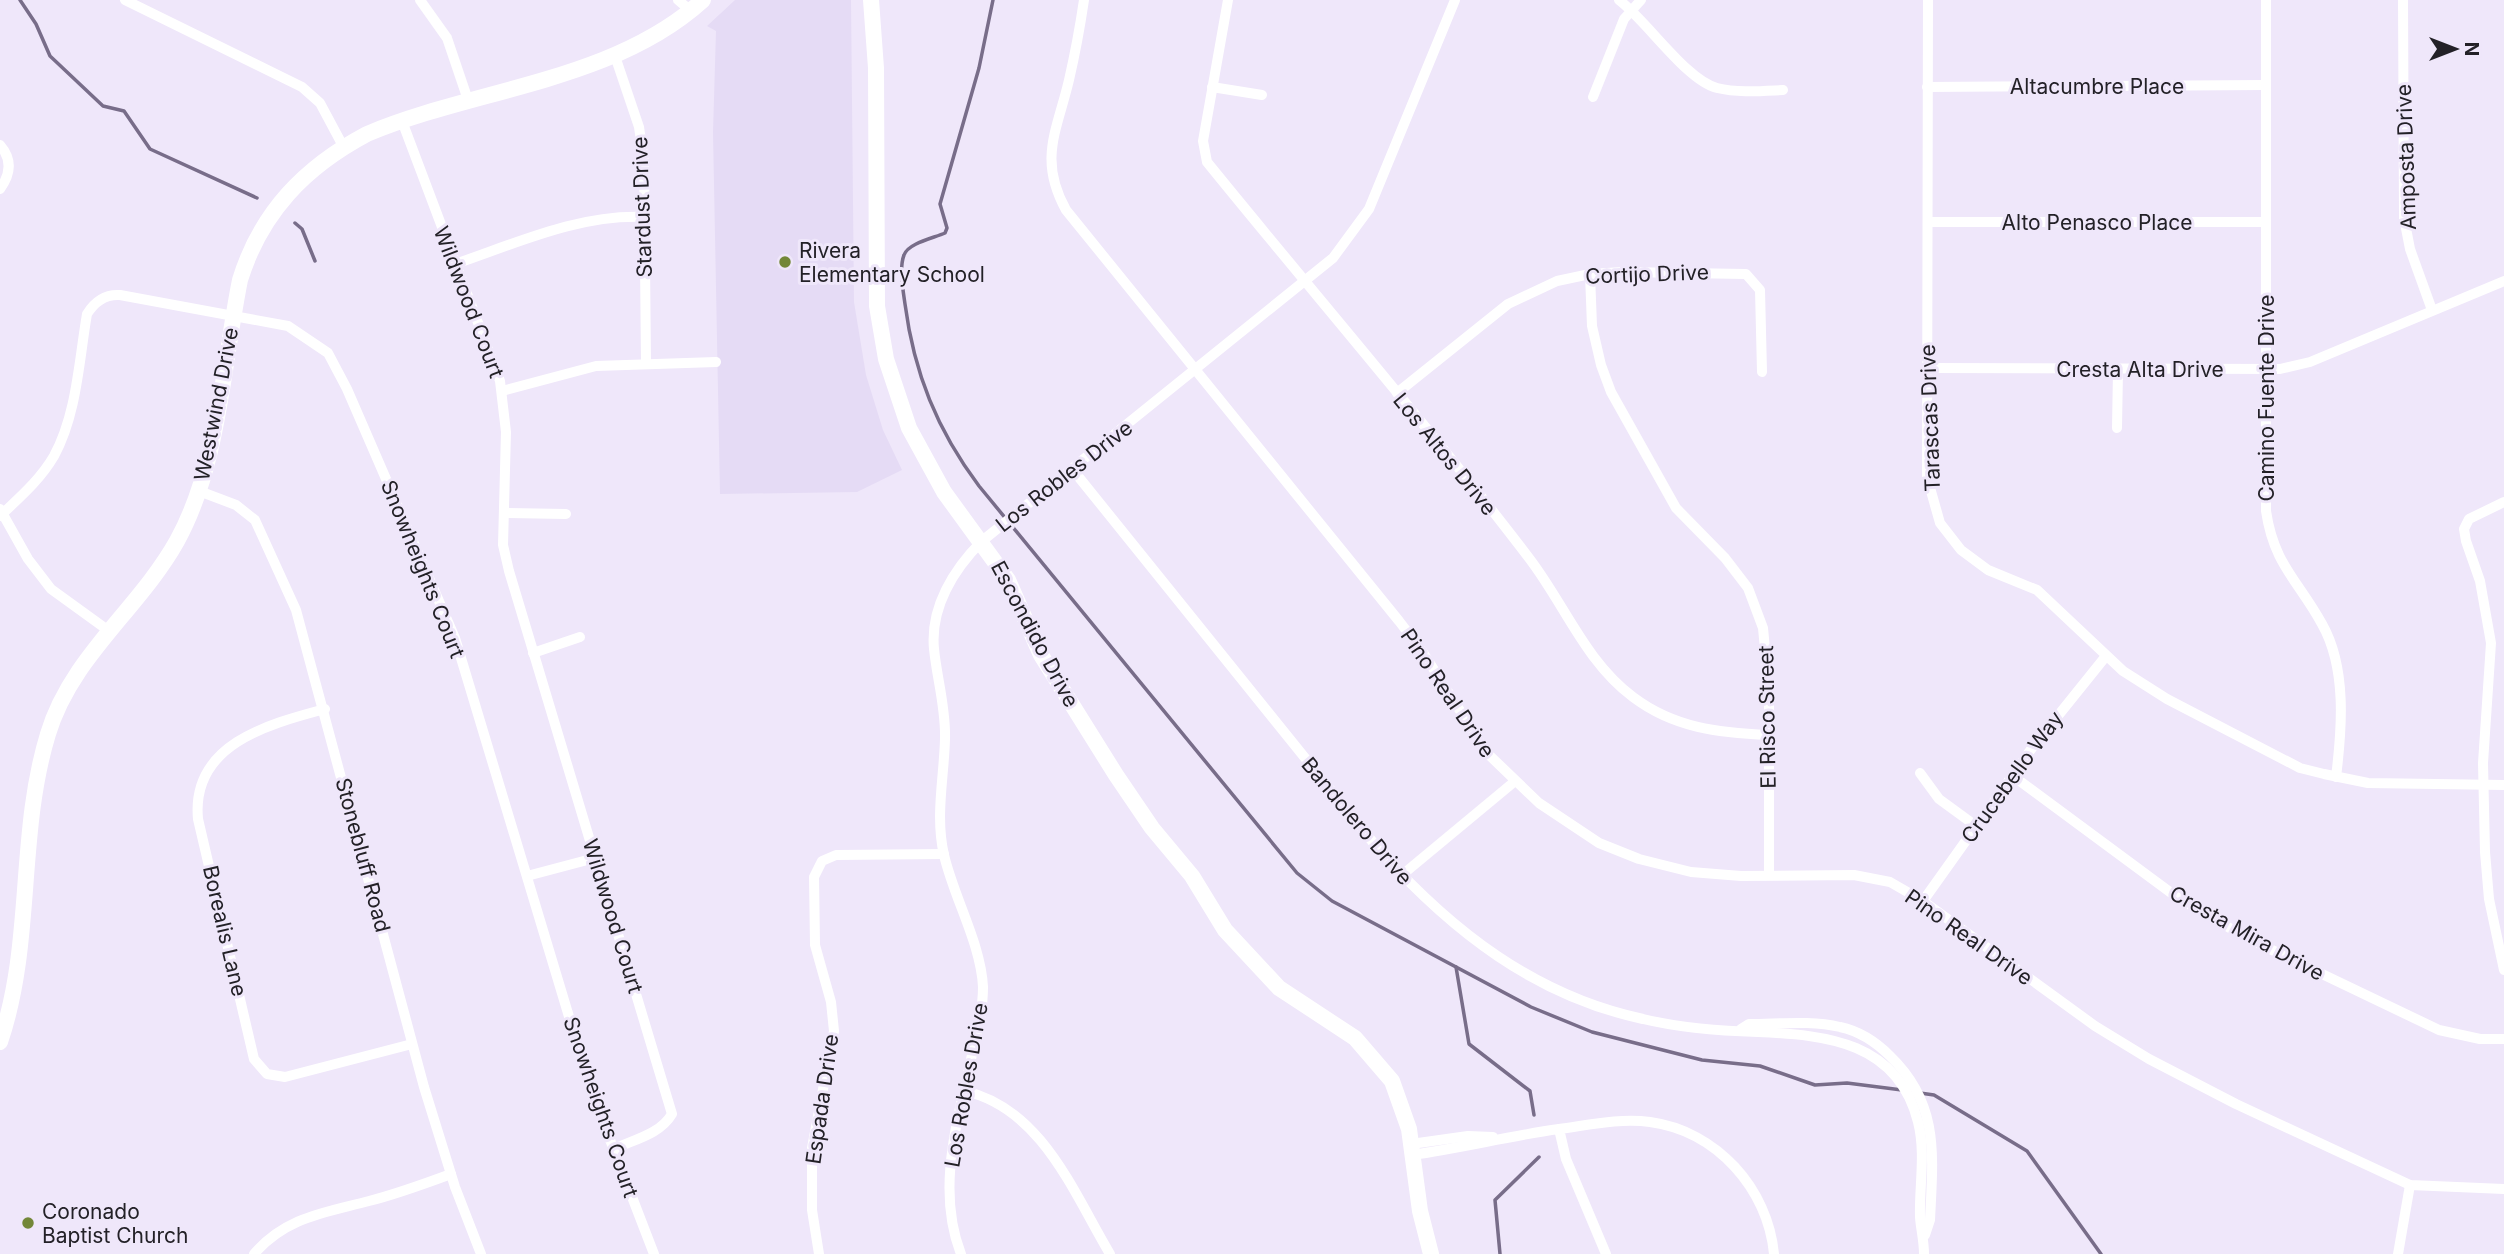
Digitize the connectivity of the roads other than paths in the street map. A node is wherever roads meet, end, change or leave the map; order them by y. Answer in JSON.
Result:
{"nodes":[{"id":1,"x":125,"y":0,"type":"edge"},
{"id":2,"x":420,"y":0,"type":"edge"},
{"id":3,"x":678,"y":0,"type":"edge"},
{"id":4,"x":872,"y":0,"type":"edge"},
{"id":5,"x":1084,"y":0,"type":"edge"},
{"id":6,"x":1227,"y":0,"type":"edge"},
{"id":7,"x":1455,"y":0,"type":"edge"},
{"id":8,"x":1619,"y":0,"type":"edge"},
{"id":9,"x":1641,"y":0,"type":"edge"},
{"id":10,"x":1928,"y":0,"type":"edge"},
{"id":11,"x":2266,"y":0,"type":"edge"},
{"id":12,"x":2403,"y":0,"type":"edge"},
{"id":13,"x":697,"y":6,"type":"edge"},
{"id":14,"x":1632,"y":10,"type":"junction"},
{"id":15,"x":615,"y":56,"type":"junction"},
{"id":16,"x":2266,"y":85,"type":"junction"},
{"id":17,"x":1927,"y":86,"type":"junction"},
{"id":18,"x":1212,"y":87,"type":"junction"},
{"id":19,"x":1783,"y":90,"type":"dead end"},
{"id":20,"x":1262,"y":95,"type":"dead end"},
{"id":21,"x":1593,"y":97,"type":"dead end"},
{"id":22,"x":468,"y":100,"type":"junction"},
{"id":23,"x":402,"y":121,"type":"junction"},
{"id":24,"x":0,"y":145,"type":"edge"},
{"id":25,"x":343,"y":146,"type":"junction"},
{"id":26,"x":0,"y":189,"type":"edge"},
{"id":27,"x":645,"y":217,"type":"junction"},
{"id":28,"x":1928,"y":222,"type":"junction"},
{"id":29,"x":2266,"y":222,"type":"junction"},
{"id":30,"x":455,"y":264,"type":"junction"},
{"id":31,"x":1590,"y":274,"type":"junction"},
{"id":32,"x":2504,"y":281,"type":"edge"},
{"id":33,"x":1305,"y":282,"type":"junction"},
{"id":34,"x":2432,"y":310,"type":"junction"},
{"id":35,"x":233,"y":316,"type":"junction"},
{"id":36,"x":716,"y":362,"type":"dead end"},
{"id":37,"x":646,"y":363,"type":"junction"},
{"id":38,"x":1927,"y":368,"type":"junction"},
{"id":39,"x":2118,"y":369,"type":"junction"},
{"id":40,"x":2266,"y":369,"type":"junction"},
{"id":41,"x":1194,"y":372,"type":"junction"},
{"id":42,"x":1762,"y":372,"type":"dead end"},
{"id":43,"x":502,"y":391,"type":"junction"},
{"id":44,"x":1397,"y":393,"type":"junction"},
{"id":45,"x":2117,"y":428,"type":"dead end"},
{"id":46,"x":1073,"y":470,"type":"junction"},
{"id":47,"x":199,"y":491,"type":"junction"},
{"id":48,"x":2504,"y":502,"type":"edge"},
{"id":49,"x":1,"y":513,"type":"edge"},
{"id":50,"x":504,"y":513,"type":"junction"},
{"id":51,"x":566,"y":514,"type":"dead end"},
{"id":52,"x":982,"y":541,"type":"junction"},
{"id":53,"x":109,"y":631,"type":"junction"},
{"id":54,"x":580,"y":637,"type":"dead end"},
{"id":55,"x":533,"y":653,"type":"junction"},
{"id":56,"x":2106,"y":656,"type":"junction"},
{"id":57,"x":325,"y":709,"type":"junction"},
{"id":58,"x":1769,"y":735,"type":"junction"},
{"id":59,"x":1920,"y":773,"type":"dead end"},
{"id":60,"x":2013,"y":776,"type":"junction"},
{"id":61,"x":2336,"y":777,"type":"junction"},
{"id":62,"x":1514,"y":782,"type":"junction"},
{"id":63,"x":2484,"y":785,"type":"junction"},
{"id":64,"x":2504,"y":785,"type":"edge"},
{"id":65,"x":1976,"y":827,"type":"junction"},
{"id":66,"x":944,"y":854,"type":"junction"},
{"id":67,"x":596,"y":858,"type":"junction"},
{"id":68,"x":1402,"y":875,"type":"junction"},
{"id":69,"x":1769,"y":875,"type":"junction"},
{"id":70,"x":527,"y":876,"type":"junction"},
{"id":71,"x":1923,"y":901,"type":"junction"},
{"id":72,"x":2504,"y":970,"type":"edge"},
{"id":73,"x":1739,"y":1030,"type":"junction"},
{"id":74,"x":2504,"y":1039,"type":"edge"},
{"id":75,"x":0,"y":1042,"type":"edge"},
{"id":76,"x":412,"y":1044,"type":"junction"},
{"id":77,"x":964,"y":1091,"type":"junction"},
{"id":78,"x":1559,"y":1129,"type":"junction"},
{"id":79,"x":615,"y":1148,"type":"junction"},
{"id":80,"x":1411,"y":1149,"type":"junction"},
{"id":81,"x":451,"y":1174,"type":"junction"},
{"id":82,"x":2410,"y":1185,"type":"junction"},
{"id":83,"x":2504,"y":1189,"type":"edge"},
{"id":84,"x":1924,"y":1237,"type":"junction"},
{"id":85,"x":254,"y":1254,"type":"edge"},
{"id":86,"x":481,"y":1254,"type":"edge"},
{"id":87,"x":654,"y":1254,"type":"edge"},
{"id":88,"x":819,"y":1254,"type":"edge"},
{"id":89,"x":961,"y":1254,"type":"edge"},
{"id":90,"x":1110,"y":1254,"type":"edge"},
{"id":91,"x":1430,"y":1254,"type":"edge"},
{"id":92,"x":1606,"y":1254,"type":"edge"},
{"id":93,"x":1774,"y":1254,"type":"edge"},
{"id":94,"x":1924,"y":1254,"type":"edge"},
{"id":95,"x":2398,"y":1254,"type":"edge"}],
"edges":[{"from":1,"to":25,"type":"street"},
{"from":2,"to":22,"type":"street"},
{"from":3,"to":13,"type":"street"},
{"from":4,"to":52,"type":"street","name":"Escondido Drive"},
{"from":5,"to":41,"type":"street","name":"Pino Real Drive"},
{"from":6,"to":18,"type":"street","name":"Los Altos Drive"},
{"from":7,"to":33,"type":"street","name":"Los Robles Drive"},
{"from":8,"to":14,"type":"street"},
{"from":9,"to":14,"type":"street"},
{"from":10,"to":17,"type":"street","name":"Tarascas Drive"},
{"from":11,"to":16,"type":"street","name":"Camino Fuente Drive"},
{"from":12,"to":34,"type":"street","name":"Amposta Drive"},
{"from":13,"to":15,"type":"street","name":"Westwind Drive"},
{"from":14,"to":19,"type":"street"},
{"from":14,"to":21,"type":"street"},
{"from":15,"to":22,"type":"street","name":"Westwind Drive"},
{"from":15,"to":27,"type":"street","name":"Stardust Drive"},
{"from":16,"to":17,"type":"street","name":"Altacumbre Place"},
{"from":16,"to":29,"type":"street","name":"Camino Fuente Drive"},
{"from":17,"to":28,"type":"street","name":"Tarascas Drive"},
{"from":18,"to":20,"type":"street"},
{"from":18,"to":33,"type":"street","name":"Los Altos Drive"},
{"from":22,"to":23,"type":"street","name":"Westwind Drive"},
{"from":23,"to":25,"type":"street","name":"Westwind Drive"},
{"from":23,"to":30,"type":"street","name":"Wildwood Court"},
{"from":24,"to":26,"type":"street"},
{"from":25,"to":35,"type":"street","name":"Westwind Drive"},
{"from":27,"to":30,"type":"street"},
{"from":27,"to":37,"type":"street","name":"Stardust Drive"},
{"from":28,"to":29,"type":"street","name":"Alto Penasco Place"},
{"from":28,"to":38,"type":"street","name":"Tarascas Drive"},
{"from":29,"to":40,"type":"street","name":"Camino Fuente Drive"},
{"from":30,"to":43,"type":"street","name":"Wildwood Court"},
{"from":31,"to":42,"type":"street","name":"Cortijo Drive"},
{"from":31,"to":44,"type":"street","name":"Cortijo Drive"},
{"from":31,"to":58,"type":"street","name":"El Risco Street"},
{"from":32,"to":34,"type":"street","name":"Cresta Alta Drive"},
{"from":33,"to":41,"type":"street","name":"Los Robles Drive"},
{"from":33,"to":44,"type":"street","name":"Los Altos Drive"},
{"from":34,"to":40,"type":"street","name":"Cresta Alta Drive"},
{"from":35,"to":47,"type":"street","name":"Westwind Drive"},
{"from":35,"to":49,"type":"street","name":"Snowheights Court"},
{"from":35,"to":70,"type":"street","name":"Snowheights Court"},
{"from":36,"to":37,"type":"street"},
{"from":37,"to":43,"type":"street"},
{"from":38,"to":39,"type":"street","name":"Cresta Alta Drive"},
{"from":38,"to":56,"type":"street","name":"Tarascas Drive"},
{"from":39,"to":40,"type":"street","name":"Cresta Alta Drive"},
{"from":39,"to":45,"type":"street"},
{"from":40,"to":61,"type":"street","name":"Camino Fuente Drive"},
{"from":41,"to":46,"type":"street","name":"Los Robles Drive"},
{"from":41,"to":62,"type":"street","name":"Pino Real Drive"},
{"from":43,"to":50,"type":"street","name":"Wildwood Court"},
{"from":44,"to":58,"type":"street","name":"Los Altos Drive"},
{"from":46,"to":52,"type":"street","name":"Los Robles Drive"},
{"from":46,"to":68,"type":"street","name":"Bandolero Drive"},
{"from":47,"to":53,"type":"street","name":"Westwind Drive"},
{"from":47,"to":57,"type":"street","name":"Stonebluff Road"},
{"from":48,"to":63,"type":"street"},
{"from":49,"to":53,"type":"street"},
{"from":50,"to":51,"type":"street"},
{"from":50,"to":55,"type":"street","name":"Wildwood Court"},
{"from":52,"to":66,"type":"street","name":"Los Robles Drive"},
{"from":52,"to":80,"type":"street","name":"Escondido Drive"},
{"from":53,"to":75,"type":"street","name":"Westwind Drive"},
{"from":54,"to":55,"type":"street"},
{"from":55,"to":67,"type":"street","name":"Wildwood Court"},
{"from":56,"to":60,"type":"street","name":"Crucebello Way"},
{"from":56,"to":61,"type":"street","name":"Tarascas Drive"},
{"from":57,"to":76,"type":"street","name":"Stonebluff Road"},
{"from":57,"to":76,"type":"street","name":"Borealis Lane"},
{"from":58,"to":69,"type":"street","name":"El Risco Street"},
{"from":59,"to":65,"type":"street"},
{"from":60,"to":65,"type":"street","name":"Crucebello Way"},
{"from":60,"to":74,"type":"street","name":"Cresta Mira Drive"},
{"from":61,"to":63,"type":"street","name":"Tarascas Drive"},
{"from":62,"to":68,"type":"street"},
{"from":62,"to":69,"type":"street","name":"Pino Real Drive"},
{"from":63,"to":64,"type":"street","name":"Tarascas Drive"},
{"from":63,"to":72,"type":"street"},
{"from":65,"to":71,"type":"street","name":"Crucebello Way"},
{"from":66,"to":77,"type":"street","name":"Los Robles Drive"},
{"from":66,"to":88,"type":"street","name":"Espada Drive"},
{"from":67,"to":70,"type":"street"},
{"from":67,"to":79,"type":"street","name":"Wildwood Court"},
{"from":68,"to":73,"type":"street","name":"Bandolero Drive"},
{"from":69,"to":71,"type":"street","name":"Pino Real Drive"},
{"from":70,"to":79,"type":"street","name":"Snowheights Court"},
{"from":71,"to":82,"type":"street","name":"Pino Real Drive"},
{"from":73,"to":84,"type":"street","name":"Bandolero Drive"},
{"from":73,"to":84,"type":"street","name":"Bandolero Drive"},
{"from":76,"to":81,"type":"street","name":"Stonebluff Road"},
{"from":77,"to":89,"type":"street","name":"Los Robles Drive"},
{"from":77,"to":90,"type":"street"},
{"from":78,"to":80,"type":"street"},
{"from":78,"to":92,"type":"street"},
{"from":78,"to":93,"type":"street"},
{"from":79,"to":87,"type":"street","name":"Snowheights Court"},
{"from":80,"to":91,"type":"street","name":"Escondido Drive"},
{"from":81,"to":85,"type":"street"},
{"from":81,"to":86,"type":"street","name":"Stonebluff Road"},
{"from":82,"to":83,"type":"street","name":"Pino Real Drive"},
{"from":82,"to":95,"type":"street"},
{"from":84,"to":94,"type":"street","name":"Bandolero Drive"}]}
